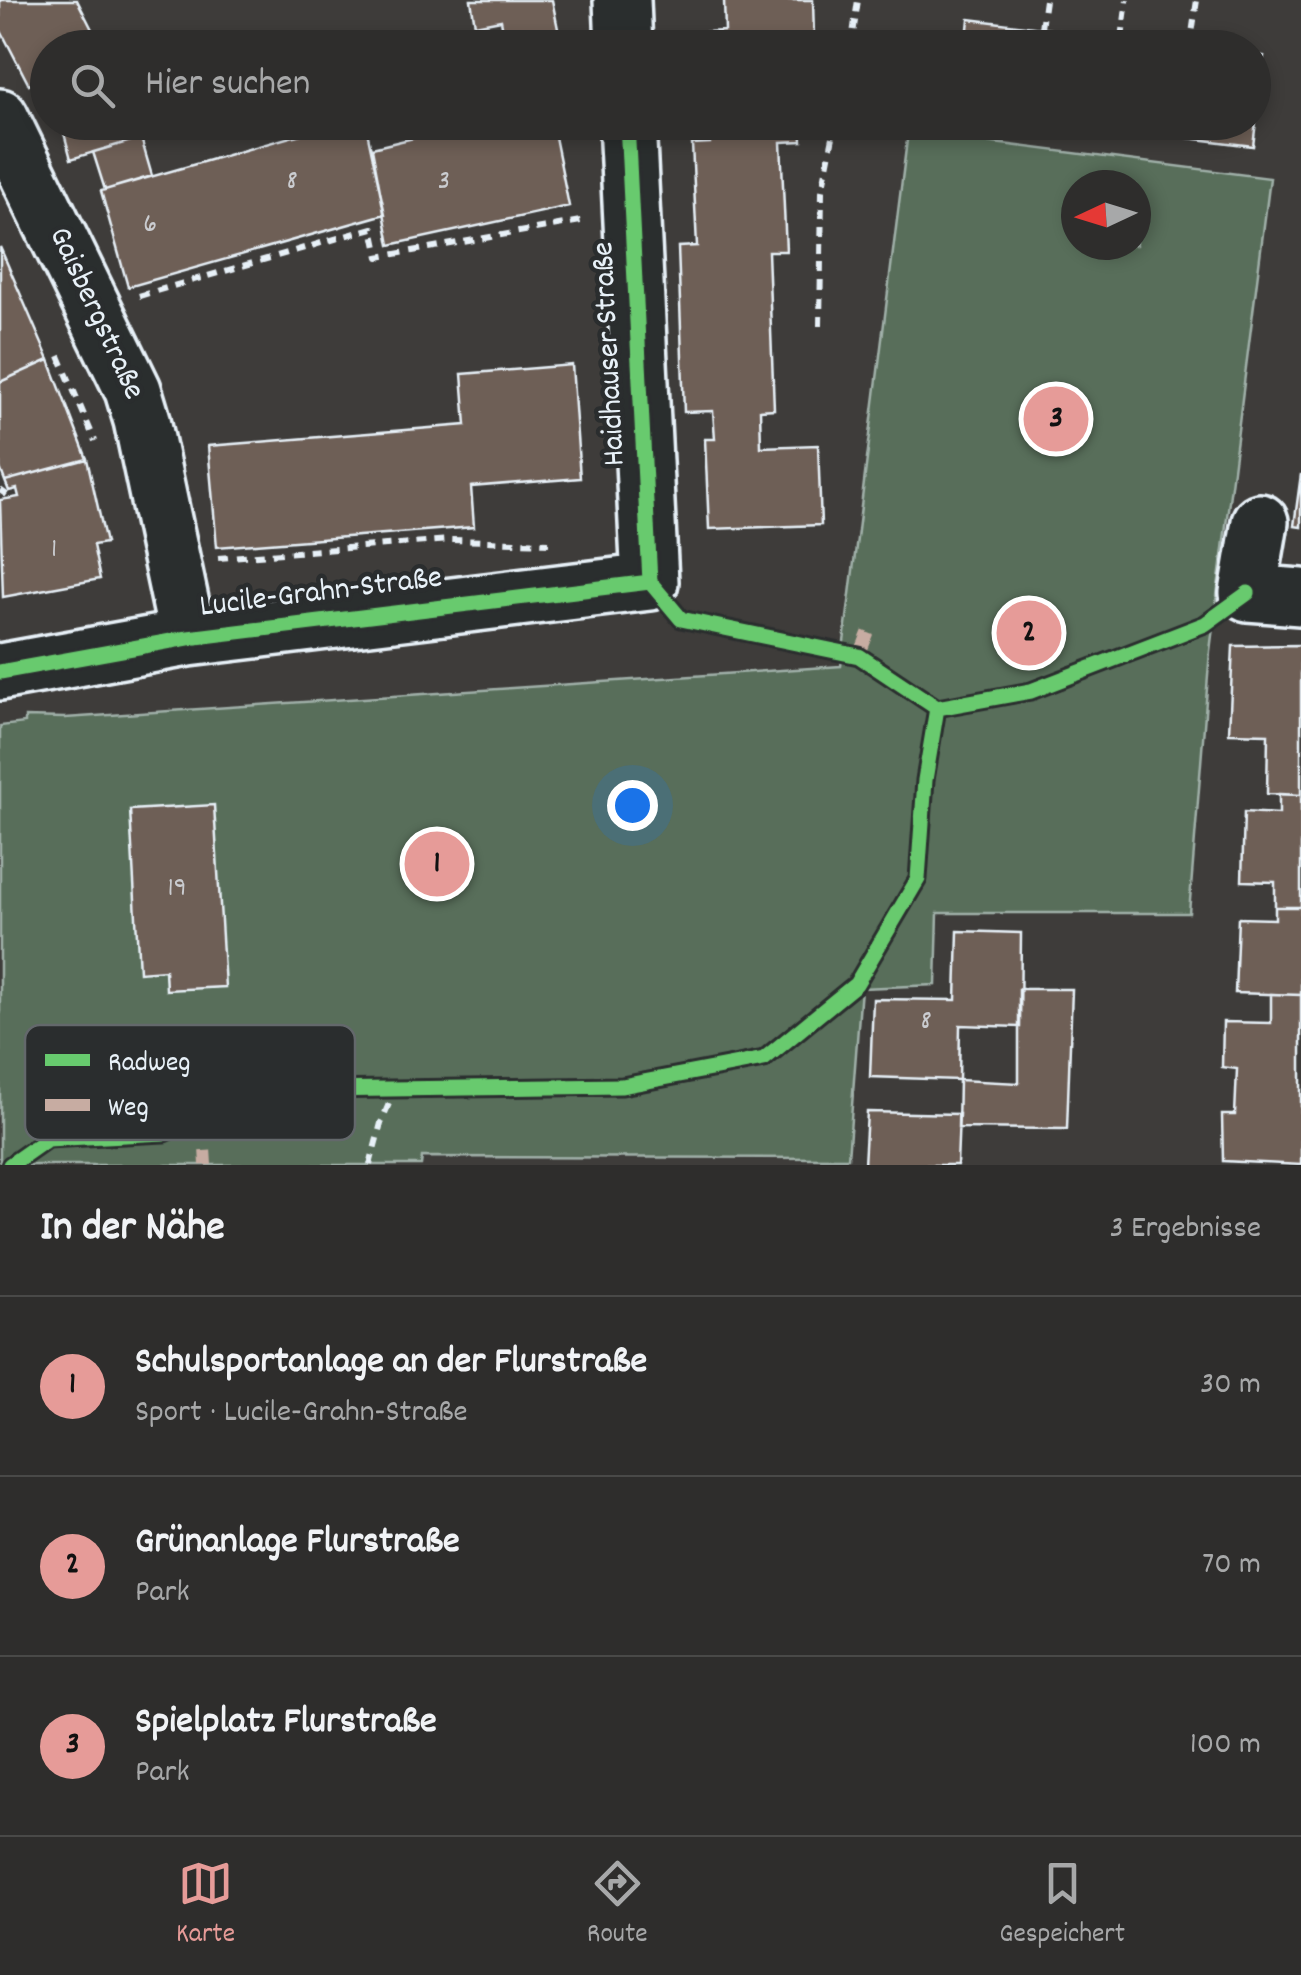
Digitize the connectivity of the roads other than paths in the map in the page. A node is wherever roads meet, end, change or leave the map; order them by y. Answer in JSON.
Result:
{"nodes":[{"id":1,"x":622,"y":0,"type":"edge"},
{"id":2,"x":623,"y":30,"type":"edge"},
{"id":3,"x":0,"y":117,"type":"edge"},
{"id":4,"x":629,"y":140,"type":"edge"},
{"id":5,"x":1260,"y":522,"type":"dead end"},
{"id":6,"x":650,"y":582,"type":"joint"},
{"id":7,"x":1301,"y":597,"type":"edge"},
{"id":8,"x":188,"y":638,"type":"junction"},
{"id":9,"x":0,"y":672,"type":"edge"}],
"edges":[{"from":1,"to":2,"type":"street"},
{"from":3,"to":8,"type":"street","name":"Gaisbergstraße"},
{"from":4,"to":6,"type":"street","name":"Haidhauser Straße"},
{"from":5,"to":7,"type":"street"},
{"from":6,"to":8,"type":"street","name":"Lucile-Grahn-Straße"},
{"from":8,"to":9,"type":"street","name":"Lucile-Grahn-Straße"}]}
